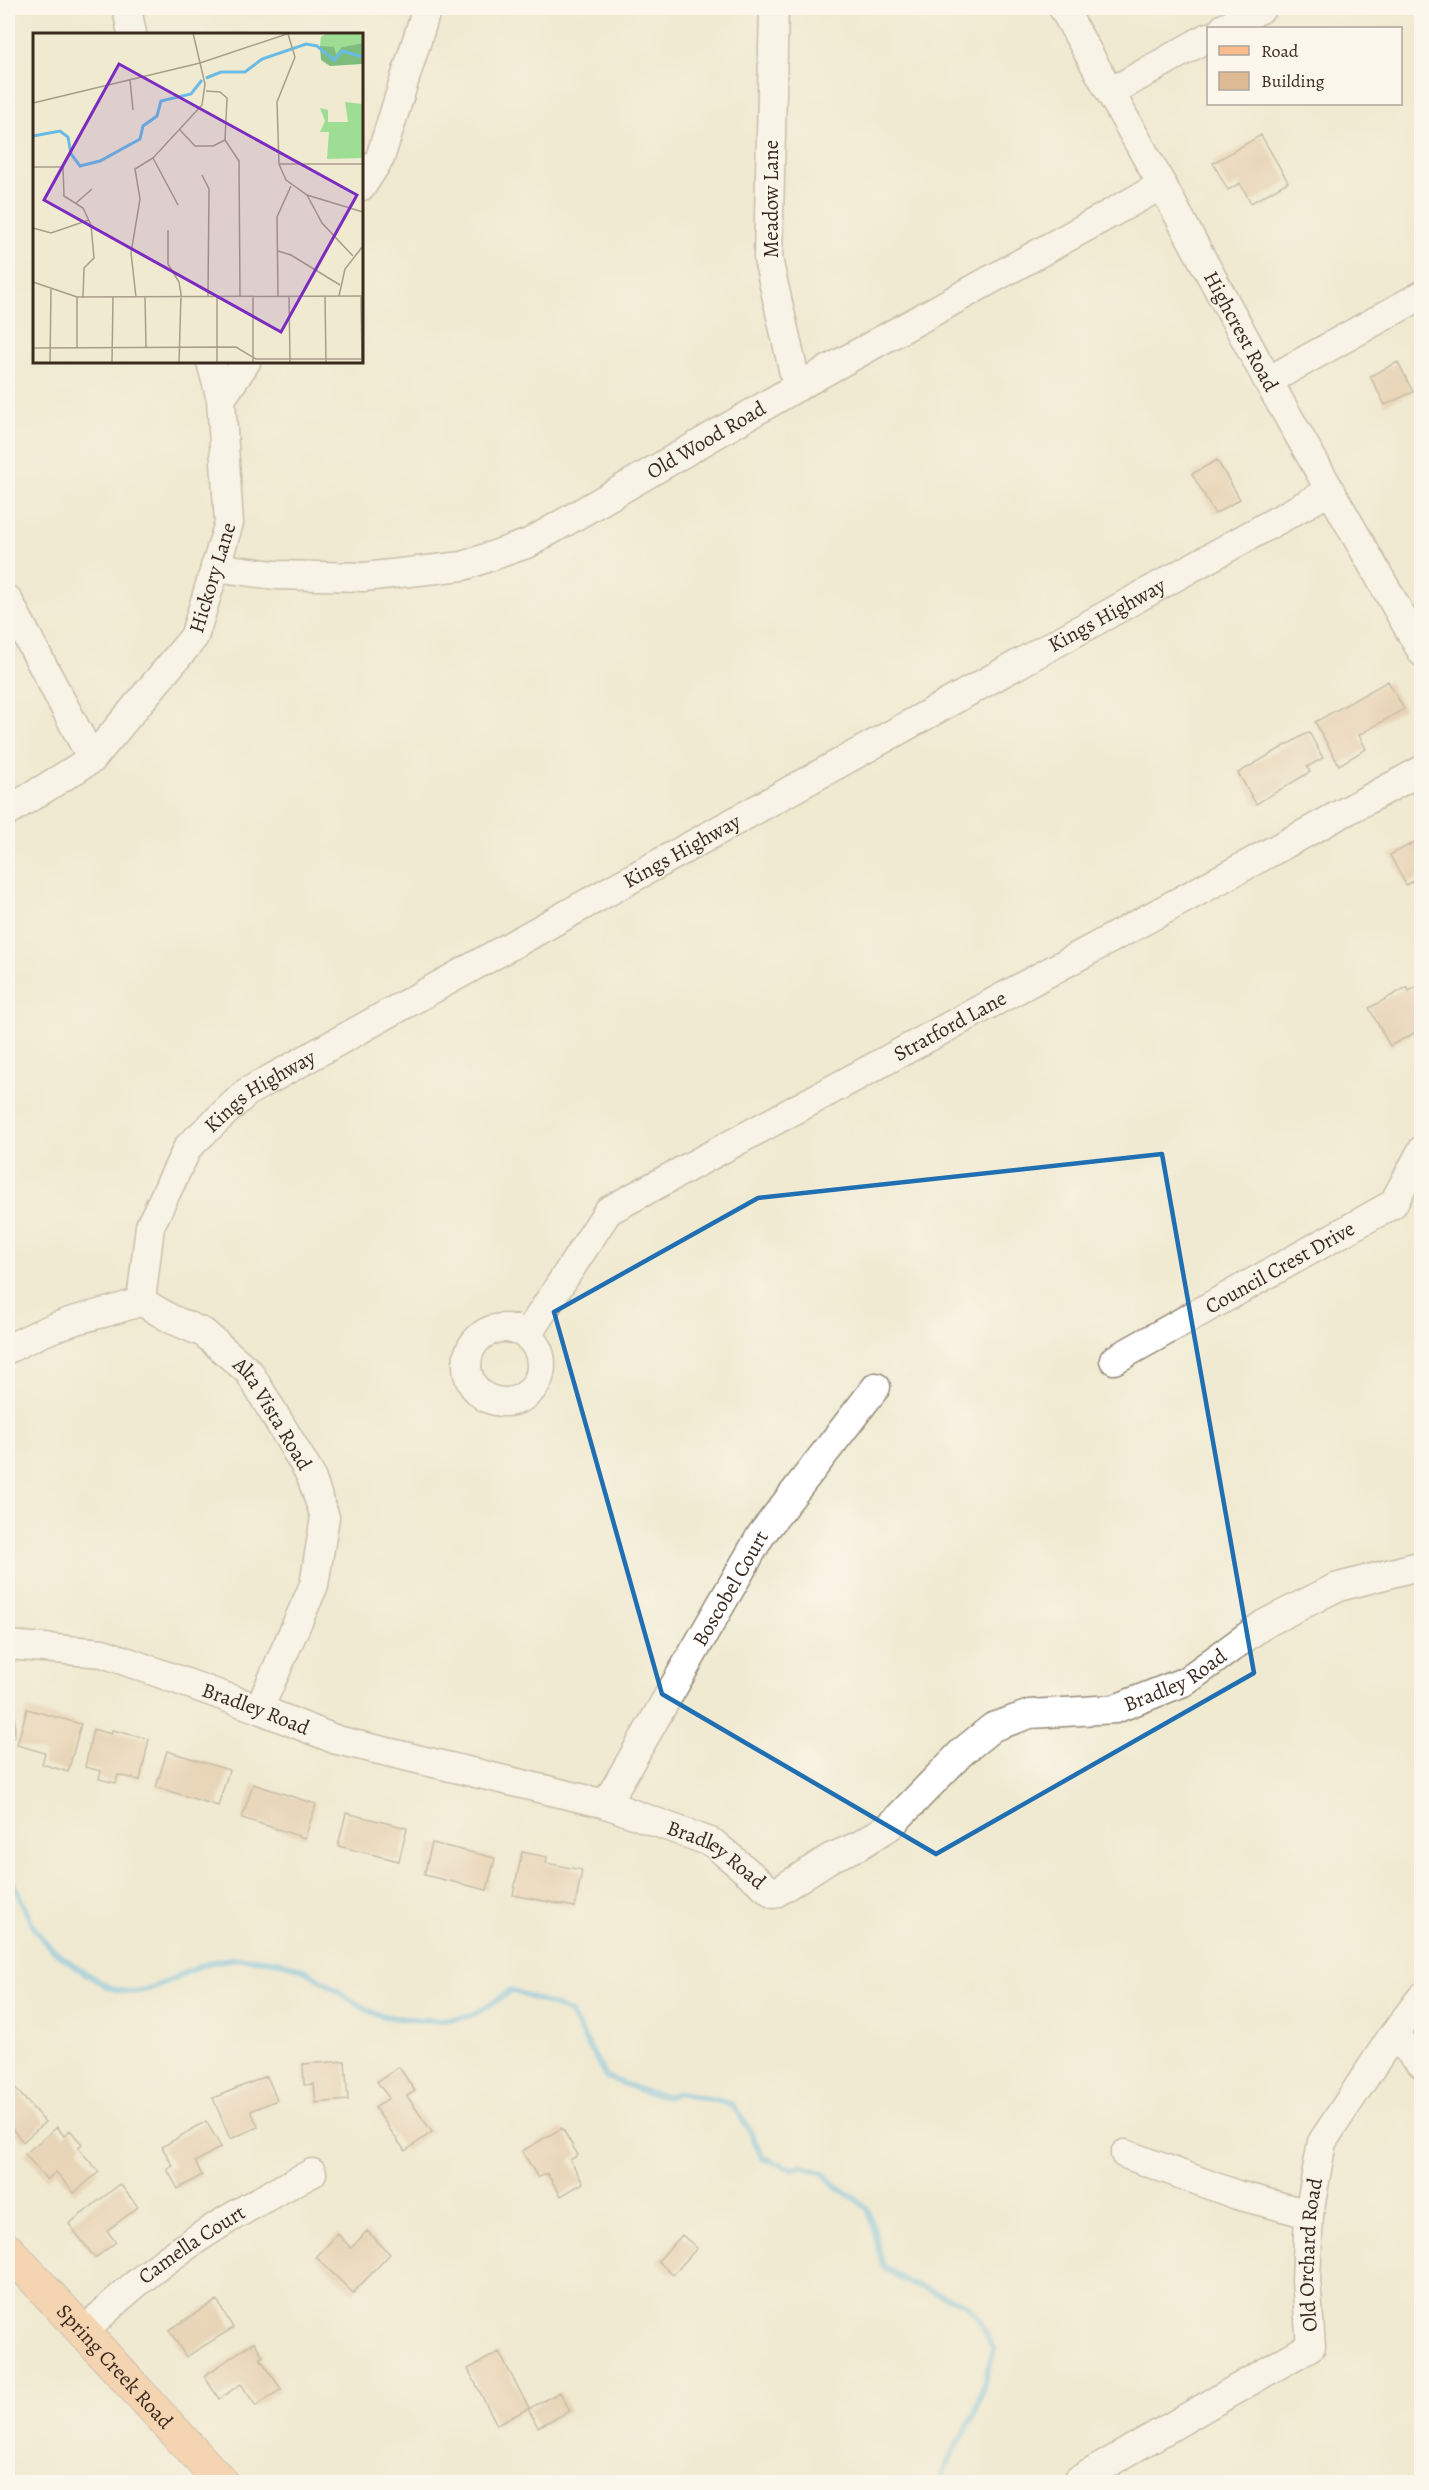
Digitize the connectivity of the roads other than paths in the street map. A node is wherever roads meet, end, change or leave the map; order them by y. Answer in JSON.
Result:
{"nodes":[{"id":1,"x":127,"y":8,"type":"edge"},
{"id":2,"x":427,"y":8,"type":"edge"},
{"id":3,"x":774,"y":8,"type":"edge"},
{"id":4,"x":1063,"y":8,"type":"edge"},
{"id":5,"x":1262,"y":8,"type":"edge"},
{"id":6,"x":1226,"y":27,"type":"edge"},
{"id":7,"x":132,"y":33,"type":"edge"},
{"id":8,"x":1207,"y":39,"type":"edge"},
{"id":9,"x":1111,"y":93,"type":"junction"},
{"id":10,"x":363,"y":184,"type":"edge"},
{"id":11,"x":1162,"y":185,"type":"junction"},
{"id":12,"x":1422,"y":296,"type":"edge"},
{"id":13,"x":211,"y":363,"type":"edge"},
{"id":14,"x":245,"y":363,"type":"edge"},
{"id":15,"x":1268,"y":381,"type":"junction"},
{"id":16,"x":797,"y":387,"type":"junction"},
{"id":17,"x":221,"y":399,"type":"junction"},
{"id":18,"x":1330,"y":491,"type":"junction"},
{"id":19,"x":215,"y":567,"type":"junction"},
{"id":20,"x":8,"y":600,"type":"edge"},
{"id":21,"x":1422,"y":652,"type":"edge"},
{"id":22,"x":92,"y":759,"type":"junction"},
{"id":23,"x":1422,"y":770,"type":"edge"},
{"id":24,"x":8,"y":811,"type":"edge"},
{"id":25,"x":1422,"y":1150,"type":"edge"},
{"id":26,"x":141,"y":1301,"type":"junction"},
{"id":27,"x":527,"y":1335,"type":"dead end"},
{"id":28,"x":8,"y":1349,"type":"edge"},
{"id":29,"x":1114,"y":1360,"type":"dead end"},
{"id":30,"x":876,"y":1387,"type":"dead end"},
{"id":31,"x":1422,"y":1565,"type":"edge"},
{"id":32,"x":8,"y":1645,"type":"edge"},
{"id":33,"x":260,"y":1709,"type":"junction"},
{"id":34,"x":606,"y":1804,"type":"junction"},
{"id":35,"x":1422,"y":1997,"type":"edge"},
{"id":36,"x":1393,"y":2036,"type":"junction"},
{"id":37,"x":1422,"y":2064,"type":"edge"},
{"id":38,"x":1125,"y":2154,"type":"dead end"},
{"id":39,"x":312,"y":2173,"type":"dead end"},
{"id":40,"x":1309,"y":2214,"type":"junction"},
{"id":41,"x":8,"y":2250,"type":"edge"},
{"id":42,"x":84,"y":2333,"type":"junction"},
{"id":43,"x":221,"y":2482,"type":"edge"},
{"id":44,"x":1078,"y":2482,"type":"edge"}],
"edges":[{"from":1,"to":7,"type":"street"},
{"from":2,"to":10,"type":"street"},
{"from":3,"to":16,"type":"street","name":"Meadow Lane"},
{"from":4,"to":9,"type":"street","name":"Highcrest Road"},
{"from":5,"to":6,"type":"street"},
{"from":8,"to":9,"type":"street"},
{"from":9,"to":11,"type":"street","name":"Highcrest Road"},
{"from":11,"to":15,"type":"street","name":"Highcrest Road"},
{"from":11,"to":16,"type":"street","name":"Old Wood Road"},
{"from":12,"to":15,"type":"street"},
{"from":13,"to":17,"type":"street","name":"Hickory Lane"},
{"from":14,"to":17,"type":"street"},
{"from":15,"to":18,"type":"street","name":"Highcrest Road"},
{"from":16,"to":19,"type":"street","name":"Old Wood Road"},
{"from":17,"to":19,"type":"street","name":"Hickory Lane"},
{"from":18,"to":21,"type":"street","name":"Highcrest Road"},
{"from":18,"to":26,"type":"street","name":"Kings Highway"},
{"from":19,"to":22,"type":"street","name":"Hickory Lane"},
{"from":20,"to":22,"type":"street"},
{"from":22,"to":24,"type":"street","name":"Hickory Lane"},
{"from":23,"to":27,"type":"street","name":"Stratford Lane"},
{"from":25,"to":29,"type":"street","name":"Council Crest Drive"},
{"from":26,"to":28,"type":"street"},
{"from":26,"to":33,"type":"street","name":"Alta Vista Road"},
{"from":30,"to":34,"type":"street","name":"Boscobel Court"},
{"from":31,"to":34,"type":"street","name":"Bradley Road"},
{"from":32,"to":33,"type":"street","name":"Bradley Road"},
{"from":33,"to":34,"type":"street","name":"Bradley Road"},
{"from":35,"to":36,"type":"street","name":"Old Orchard Road"},
{"from":36,"to":37,"type":"street"},
{"from":36,"to":40,"type":"street","name":"Old Orchard Road"},
{"from":38,"to":40,"type":"street"},
{"from":39,"to":42,"type":"street","name":"Camella Court"},
{"from":40,"to":44,"type":"street","name":"Old Orchard Road"},
{"from":41,"to":42,"type":"main road","name":"Spring Creek Road"},
{"from":42,"to":43,"type":"main road","name":"Spring Creek Road"}]}
